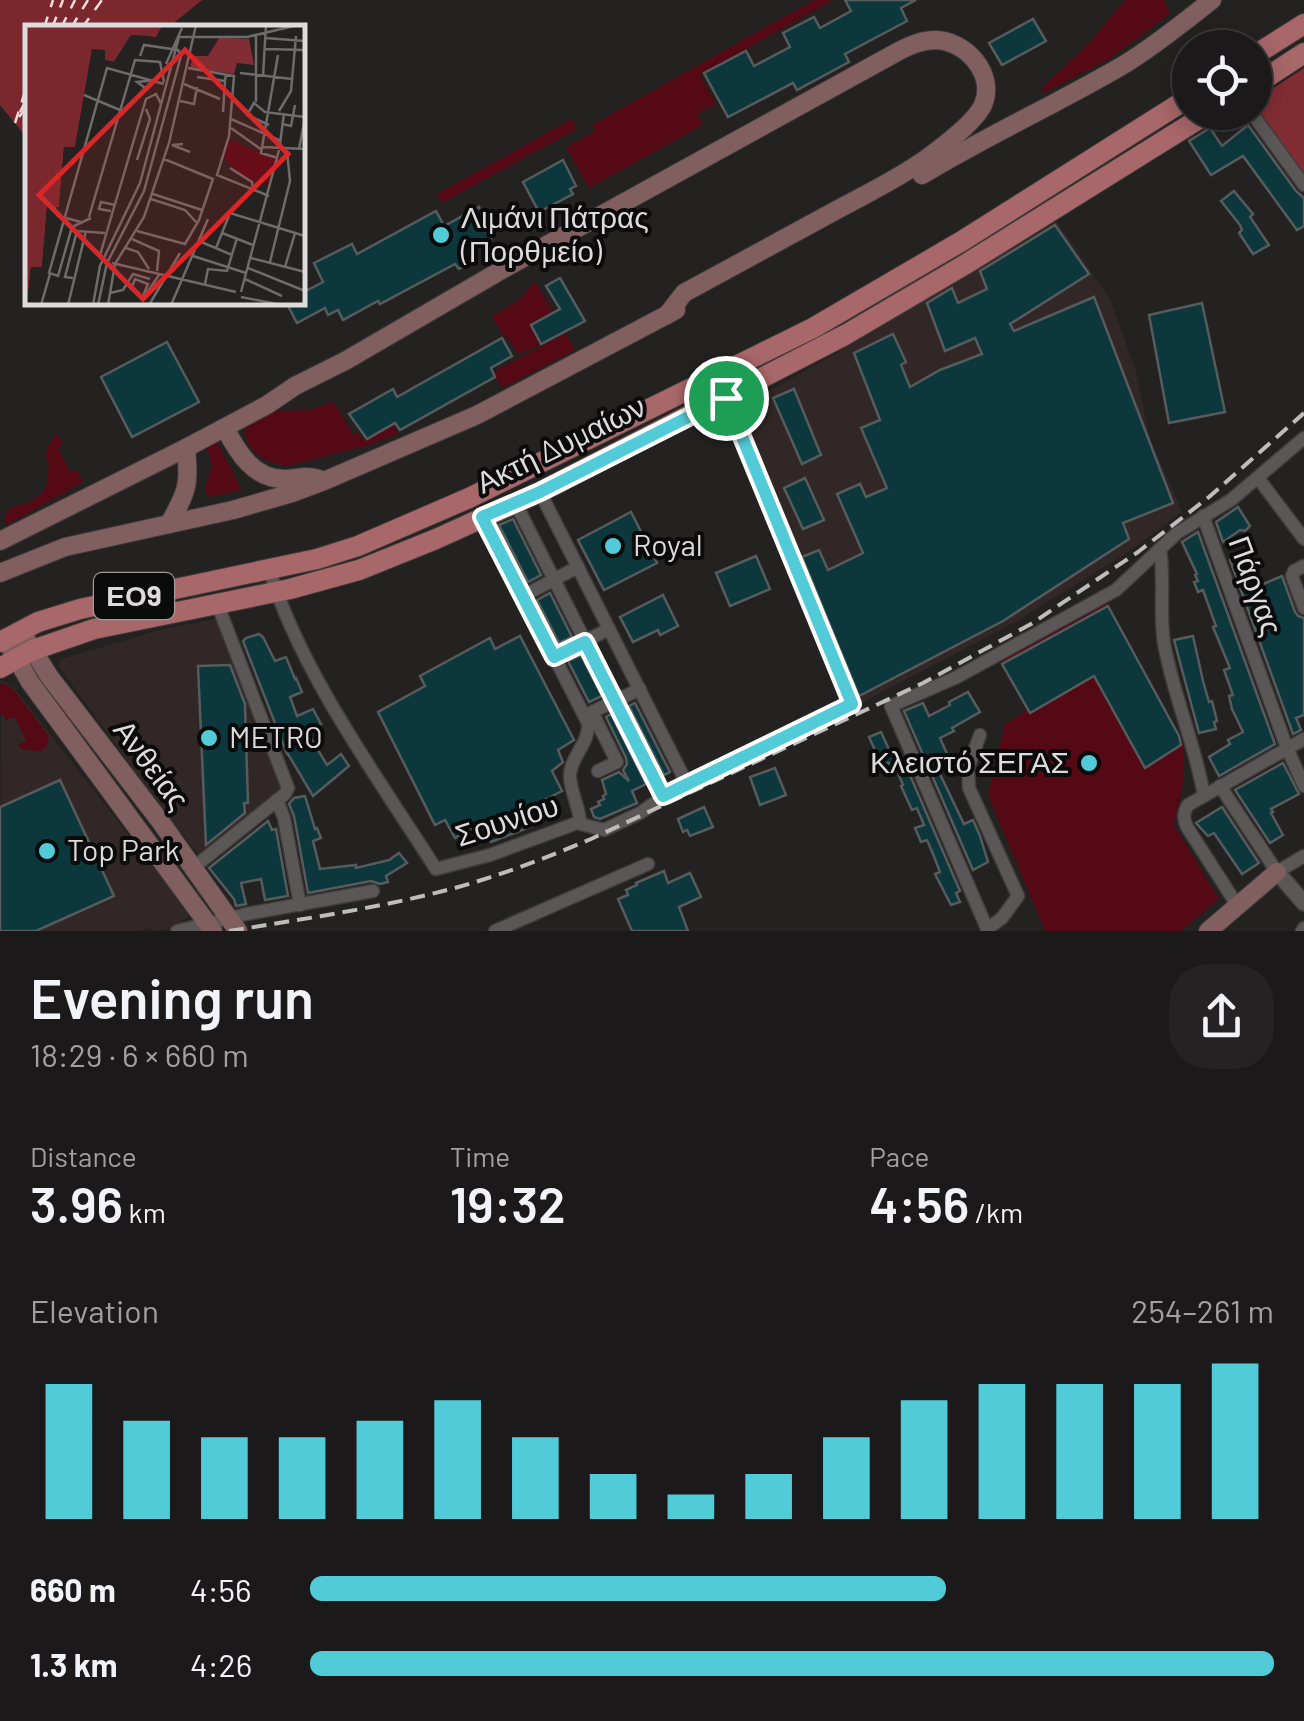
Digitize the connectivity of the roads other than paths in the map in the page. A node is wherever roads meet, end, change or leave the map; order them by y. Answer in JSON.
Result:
{"nodes":[{"id":1,"x":1212,"y":0,"type":"edge"},
{"id":2,"x":1304,"y":24,"type":"edge"},
{"id":3,"x":1272,"y":44,"type":"edge"},
{"id":4,"x":1304,"y":54,"type":"edge"},
{"id":5,"x":1272,"y":74,"type":"edge"},
{"id":6,"x":1172,"y":108,"type":"edge"},
{"id":7,"x":1181,"y":130,"type":"edge"},
{"id":8,"x":1263,"y":130,"type":"edge"},
{"id":9,"x":1304,"y":185,"type":"edge"},
{"id":10,"x":667,"y":314,"type":"junction"},
{"id":11,"x":726,"y":398,"type":"junction"},
{"id":12,"x":225,"y":428,"type":"junction"},
{"id":13,"x":1304,"y":438,"type":"edge"},
{"id":14,"x":186,"y":448,"type":"junction"},
{"id":15,"x":1258,"y":478,"type":"junction"},
{"id":16,"x":324,"y":481,"type":"junction"},
{"id":17,"x":540,"y":492,"type":"junction"},
{"id":18,"x":515,"y":502,"type":"junction"},
{"id":19,"x":1203,"y":516,"type":"junction"},
{"id":20,"x":482,"y":517,"type":"junction"},
{"id":21,"x":169,"y":524,"type":"junction"},
{"id":22,"x":1304,"y":539,"type":"edge"},
{"id":23,"x":0,"y":541,"type":"edge"},
{"id":24,"x":1160,"y":549,"type":"junction"},
{"id":25,"x":1304,"y":566,"type":"edge"},
{"id":26,"x":578,"y":568,"type":"junction"},
{"id":27,"x":269,"y":569,"type":"junction"},
{"id":28,"x":0,"y":573,"type":"edge"},
{"id":29,"x":554,"y":580,"type":"junction"},
{"id":30,"x":276,"y":592,"type":"junction"},
{"id":31,"x":523,"y":596,"type":"junction"},
{"id":32,"x":217,"y":604,"type":"junction"},
{"id":33,"x":1304,"y":608,"type":"edge"},
{"id":34,"x":609,"y":629,"type":"junction"},
{"id":35,"x":9,"y":637,"type":"edge"},
{"id":36,"x":585,"y":642,"type":"junction"},
{"id":37,"x":554,"y":657,"type":"junction"},
{"id":38,"x":16,"y":659,"type":"edge"},
{"id":39,"x":640,"y":689,"type":"junction"},
{"id":40,"x":615,"y":701,"type":"junction"},
{"id":41,"x":589,"y":717,"type":"junction"},
{"id":42,"x":980,"y":735,"type":"dead end"},
{"id":43,"x":1304,"y":739,"type":"edge"},
{"id":44,"x":1287,"y":748,"type":"junction"},
{"id":45,"x":598,"y":772,"type":"dead end"},
{"id":46,"x":687,"y":784,"type":"junction"},
{"id":47,"x":1220,"y":786,"type":"junction"},
{"id":48,"x":1304,"y":786,"type":"edge"},
{"id":49,"x":663,"y":796,"type":"junction"},
{"id":50,"x":1204,"y":796,"type":"junction"},
{"id":51,"x":277,"y":800,"type":"junction"},
{"id":52,"x":160,"y":822,"type":"junction"},
{"id":53,"x":580,"y":823,"type":"junction"},
{"id":54,"x":142,"y":835,"type":"junction"},
{"id":55,"x":1304,"y":856,"type":"edge"},
{"id":56,"x":648,"y":864,"type":"dead end"},
{"id":57,"x":193,"y":868,"type":"junction"},
{"id":58,"x":1277,"y":872,"type":"junction"},
{"id":59,"x":373,"y":891,"type":"dead end"},
{"id":60,"x":1304,"y":902,"type":"edge"},
{"id":61,"x":300,"y":904,"type":"junction"},
{"id":62,"x":1237,"y":905,"type":"junction"},
{"id":63,"x":234,"y":924,"type":"edge"},
{"id":64,"x":211,"y":927,"type":"edge"},
{"id":65,"x":512,"y":928,"type":"edge"},
{"id":66,"x":987,"y":930,"type":"edge"},
{"id":67,"x":177,"y":931,"type":"edge"},
{"id":68,"x":495,"y":931,"type":"edge"},
{"id":69,"x":1208,"y":931,"type":"edge"}],
"edges":[{"from":1,"to":10,"type":"main road"},
{"from":2,"to":3,"type":"main road"},
{"from":4,"to":5,"type":"main road"},
{"from":6,"to":27,"type":"main road","name":"Ακτή Δυμαίων","number":"ΕΟ9"},
{"from":7,"to":11,"type":"main road","name":"Ακτή Δυμαίων","number":"ΕΟ9"},
{"from":8,"to":9,"type":"street"},
{"from":10,"to":12,"type":"main road"},
{"from":10,"to":16,"type":"main road"},
{"from":11,"to":17,"type":"main road","name":"Ακτή Δυμαίων","number":"ΕΟ9"},
{"from":11,"to":46,"type":"street","name":"Σουνίου"},
{"from":12,"to":14,"type":"main road"},
{"from":12,"to":16,"type":"main road"},
{"from":13,"to":15,"type":"street"},
{"from":14,"to":21,"type":"main road"},
{"from":14,"to":23,"type":"main road"},
{"from":15,"to":19,"type":"street"},
{"from":15,"to":22,"type":"street"},
{"from":16,"to":21,"type":"main road"},
{"from":17,"to":18,"type":"main road","name":"Ακτή Δυμαίων","number":"ΕΟ9"},
{"from":17,"to":26,"type":"street"},
{"from":18,"to":20,"type":"main road","name":"Ακτή Δυμαίων","number":"ΕΟ9"},
{"from":18,"to":29,"type":"street"},
{"from":19,"to":24,"type":"street"},
{"from":19,"to":44,"type":"street","name":"Πάργας"},
{"from":20,"to":30,"type":"main road","name":"Ακτή Δυμαίων","number":"ΕΟ9"},
{"from":20,"to":31,"type":"street"},
{"from":21,"to":28,"type":"main road"},
{"from":24,"to":50,"type":"street"},
{"from":24,"to":66,"type":"street"},
{"from":25,"to":33,"type":"street"},
{"from":26,"to":29,"type":"street"},
{"from":26,"to":34,"type":"street"},
{"from":27,"to":30,"type":"street","name":"Σουνίου"},
{"from":27,"to":35,"type":"main road","name":"Ακτή Δυμαίων","number":"ΕΟ9"},
{"from":29,"to":31,"type":"street"},
{"from":29,"to":36,"type":"street"},
{"from":30,"to":32,"type":"main road","name":"Ακτή Δυμαίων","number":"ΕΟ9"},
{"from":30,"to":53,"type":"street","name":"Σουνίου"},
{"from":31,"to":37,"type":"street"},
{"from":32,"to":38,"type":"main road","name":"Ακτή Δυμαίων","number":"ΕΟ9"},
{"from":32,"to":51,"type":"street"},
{"from":34,"to":36,"type":"street"},
{"from":34,"to":39,"type":"street"},
{"from":35,"to":38,"type":"main road","name":"Ανθείας"},
{"from":36,"to":37,"type":"street"},
{"from":36,"to":40,"type":"street"},
{"from":37,"to":41,"type":"street"},
{"from":38,"to":52,"type":"main road","name":"Ανθείας"},
{"from":38,"to":54,"type":"main road","name":"Ανθείας"},
{"from":39,"to":40,"type":"street"},
{"from":39,"to":46,"type":"street"},
{"from":40,"to":41,"type":"street"},
{"from":40,"to":49,"type":"street"},
{"from":41,"to":45,"type":"street"},
{"from":41,"to":53,"type":"street"},
{"from":42,"to":66,"type":"street"},
{"from":43,"to":44,"type":"street"},
{"from":44,"to":47,"type":"street"},
{"from":44,"to":48,"type":"street","name":"Πάργας"},
{"from":46,"to":49,"type":"street","name":"Σουνίου"},
{"from":47,"to":50,"type":"street"},
{"from":47,"to":58,"type":"street"},
{"from":49,"to":53,"type":"street","name":"Σουνίου"},
{"from":50,"to":62,"type":"street"},
{"from":51,"to":57,"type":"street"},
{"from":51,"to":61,"type":"street"},
{"from":52,"to":54,"type":"main road"},
{"from":52,"to":57,"type":"main road","name":"Ανθείας"},
{"from":54,"to":64,"type":"main road","name":"Ανθείας"},
{"from":55,"to":58,"type":"street"},
{"from":56,"to":65,"type":"street"},
{"from":57,"to":63,"type":"main road","name":"Ανθείας"},
{"from":58,"to":60,"type":"street"},
{"from":58,"to":62,"type":"main road"},
{"from":59,"to":61,"type":"street"},
{"from":61,"to":63,"type":"street"},
{"from":62,"to":69,"type":"main road"},
{"from":63,"to":64,"type":"street"},
{"from":64,"to":67,"type":"street"},
{"from":65,"to":68,"type":"street"}]}
